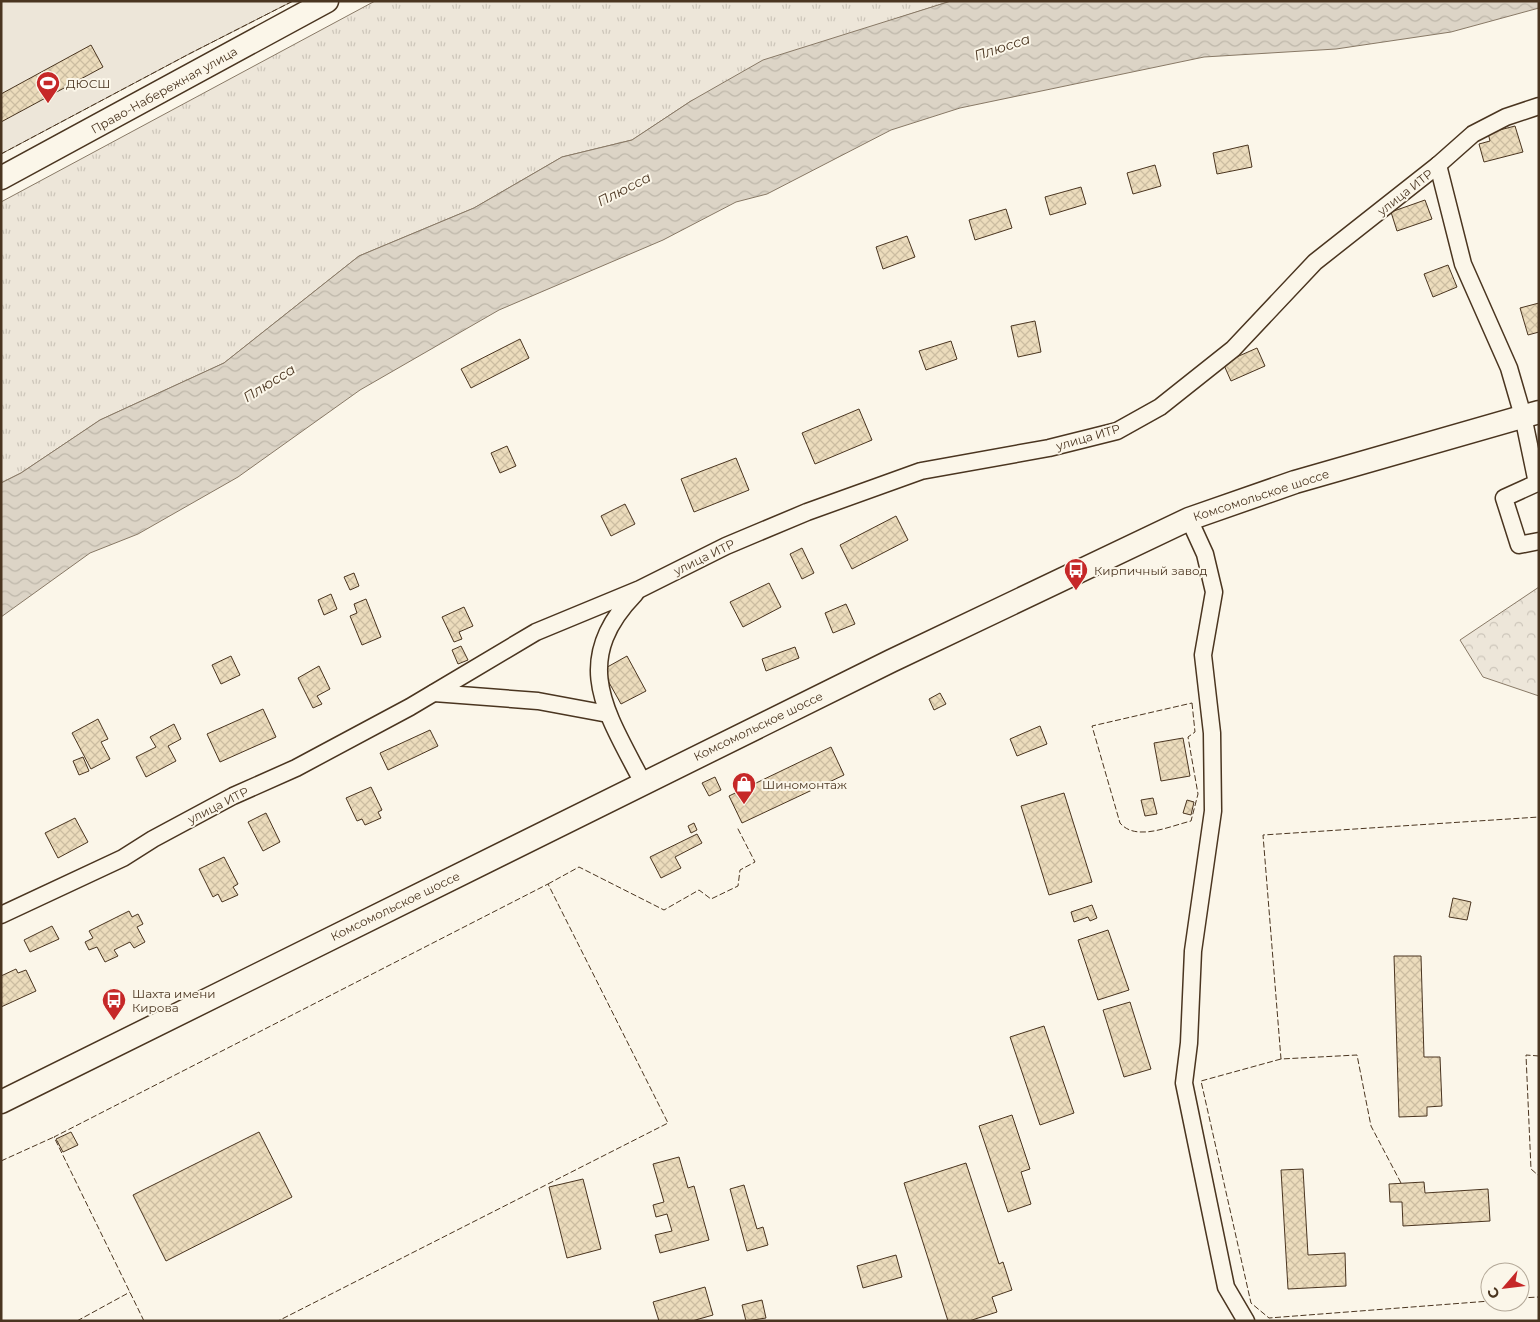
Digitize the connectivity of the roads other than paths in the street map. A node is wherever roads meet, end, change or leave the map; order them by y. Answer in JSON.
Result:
{"nodes":[{"id":1,"x":327,"y":1,"type":"edge"},
{"id":2,"x":1539,"y":106,"type":"edge"},
{"id":3,"x":1438,"y":166,"type":"junction"},
{"id":4,"x":1,"y":178,"type":"edge"},
{"id":5,"x":1531,"y":414,"type":"edge"},
{"id":6,"x":1189,"y":519,"type":"junction"},
{"id":7,"x":1539,"y":540,"type":"edge"},
{"id":8,"x":640,"y":589,"type":"junction"},
{"id":9,"x":434,"y":693,"type":"junction"},
{"id":10,"x":609,"y":716,"type":"junction"},
{"id":11,"x":643,"y":783,"type":"junction"},
{"id":12,"x":1,"y":915,"type":"edge"},
{"id":13,"x":1,"y":1102,"type":"edge"},
{"id":14,"x":1246,"y":1321,"type":"edge"}],
"edges":[{"from":1,"to":4,"type":"main road","name":"Право-Набережная улица"},
{"from":2,"to":3,"type":"street","name":"улица ИТР"},
{"from":3,"to":5,"type":"street"},
{"from":3,"to":8,"type":"street","name":"улица ИТР"},
{"from":5,"to":6,"type":"main road","name":"Комсомольское шоссе"},
{"from":5,"to":7,"type":"street"},
{"from":6,"to":11,"type":"main road","name":"Комсомольское шоссе"},
{"from":6,"to":14,"type":"street"},
{"from":8,"to":9,"type":"street","name":"улица ИТР"},
{"from":8,"to":10,"type":"street","name":"улица ИТР"},
{"from":9,"to":10,"type":"street"},
{"from":9,"to":12,"type":"street","name":"улица ИТР"},
{"from":10,"to":11,"type":"street","name":"улица ИТР"},
{"from":11,"to":13,"type":"main road","name":"Комсомольское шоссе"}]}
